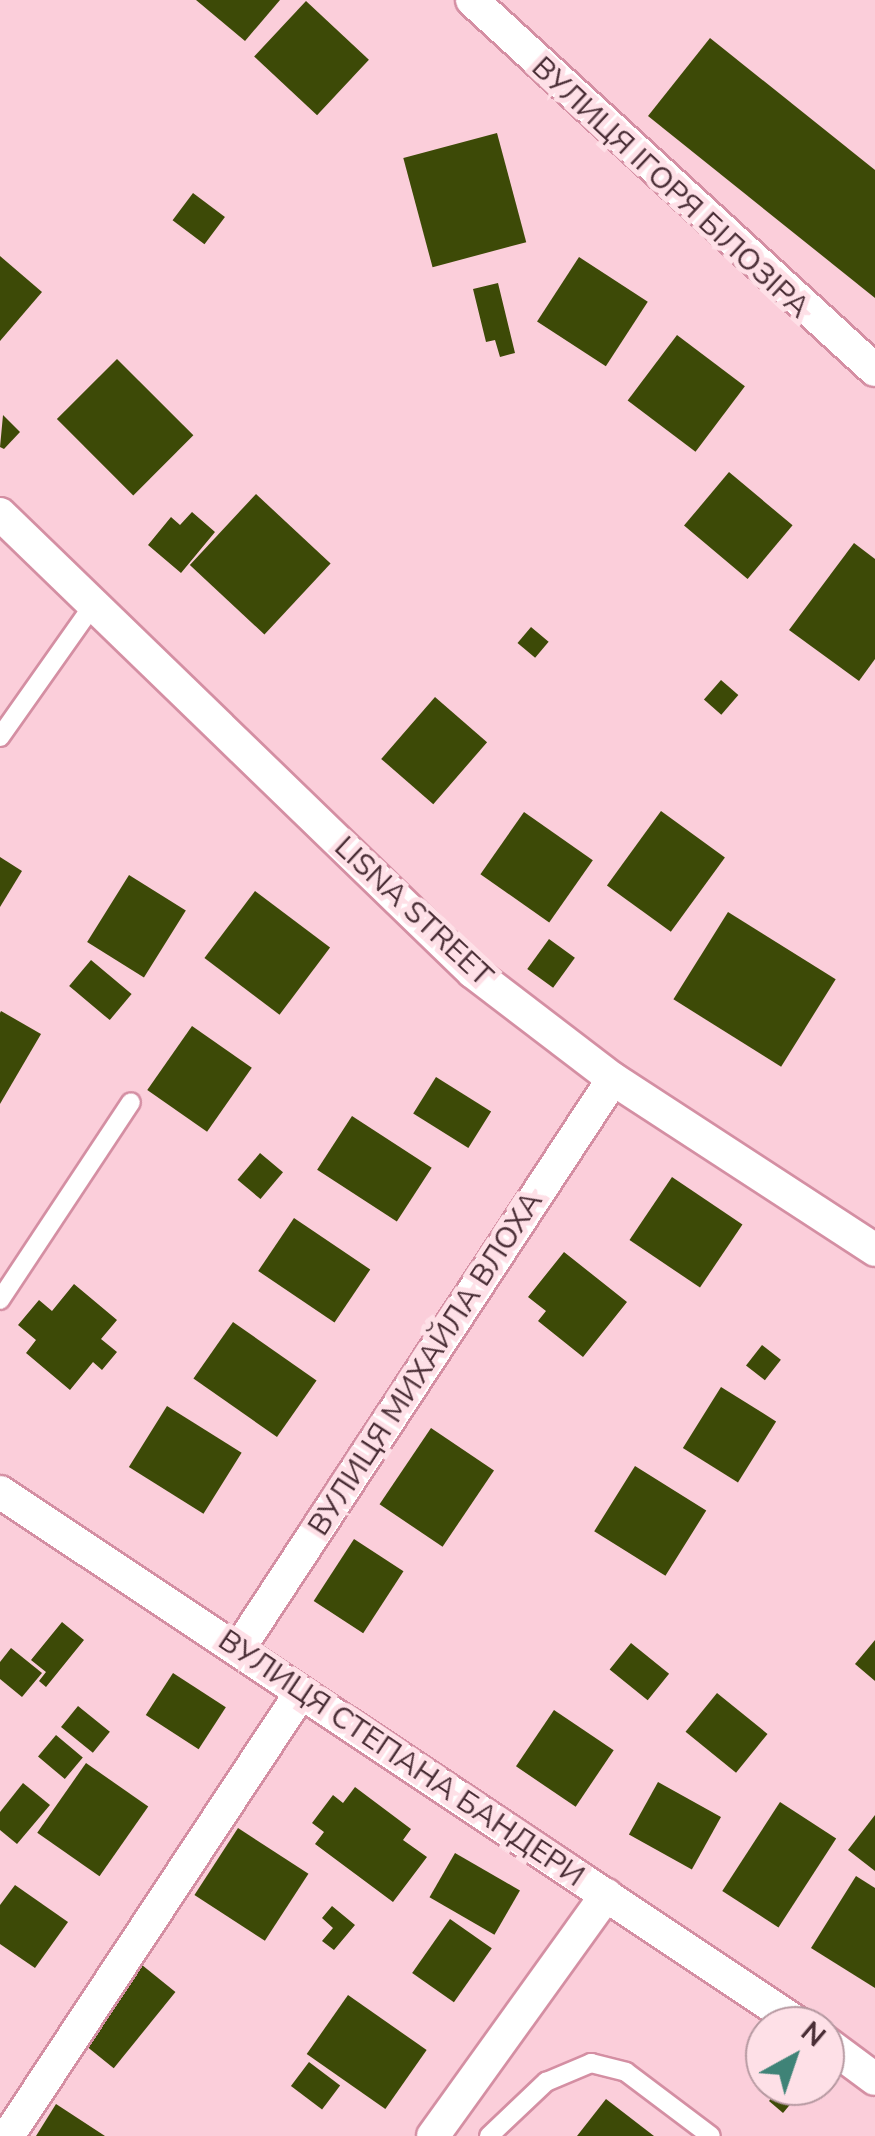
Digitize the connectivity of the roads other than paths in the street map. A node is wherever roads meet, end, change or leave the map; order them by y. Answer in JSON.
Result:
{"nodes":[{"id":1,"x":472,"y":0,"type":"edge"},
{"id":2,"x":875,"y":370,"type":"edge"},
{"id":3,"x":0,"y":514,"type":"edge"},
{"id":4,"x":93,"y":606,"type":"junction"},
{"id":5,"x":0,"y":737,"type":"edge"},
{"id":6,"x":613,"y":1079,"type":"junction"},
{"id":7,"x":131,"y":1102,"type":"dead end"},
{"id":8,"x":875,"y":1250,"type":"edge"},
{"id":9,"x":0,"y":1300,"type":"edge"},
{"id":10,"x":0,"y":1492,"type":"edge"},
{"id":11,"x":238,"y":1650,"type":"junction"},
{"id":12,"x":300,"y":1694,"type":"junction"},
{"id":13,"x":606,"y":1895,"type":"junction"},
{"id":14,"x":772,"y":2006,"type":"edge"},
{"id":15,"x":845,"y":2057,"type":"edge"},
{"id":16,"x":875,"y":2079,"type":"edge"},
{"id":17,"x":8,"y":2136,"type":"edge"},
{"id":18,"x":433,"y":2136,"type":"edge"},
{"id":19,"x":489,"y":2136,"type":"edge"},
{"id":20,"x":711,"y":2136,"type":"edge"}],
"edges":[{"from":1,"to":2,"type":"street","name":"ВУЛИЦЯ ІГОРЯ БІЛОЗІРА"},
{"from":3,"to":4,"type":"street","name":"LISNA STREET"},
{"from":4,"to":5,"type":"lane"},
{"from":4,"to":6,"type":"street","name":"LISNA STREET"},
{"from":6,"to":8,"type":"street","name":"LISNA STREET"},
{"from":6,"to":11,"type":"street","name":"ВУЛИЦЯ МИХАЙЛА ВЛОХА"},
{"from":7,"to":9,"type":"lane"},
{"from":10,"to":11,"type":"street","name":"ВУЛИЦЯ СТЕПАНА БАНДЕРИ"},
{"from":11,"to":12,"type":"street","name":"ВУЛИЦЯ СТЕПАНА БАНДЕРИ"},
{"from":12,"to":13,"type":"street","name":"ВУЛИЦЯ СТЕПАНА БАНДЕРИ"},
{"from":12,"to":17,"type":"street"},
{"from":13,"to":14,"type":"street","name":"ВУЛИЦЯ СТЕПАНА БАНДЕРИ"},
{"from":13,"to":18,"type":"street"},
{"from":15,"to":16,"type":"street"},
{"from":19,"to":20,"type":"lane"}]}
